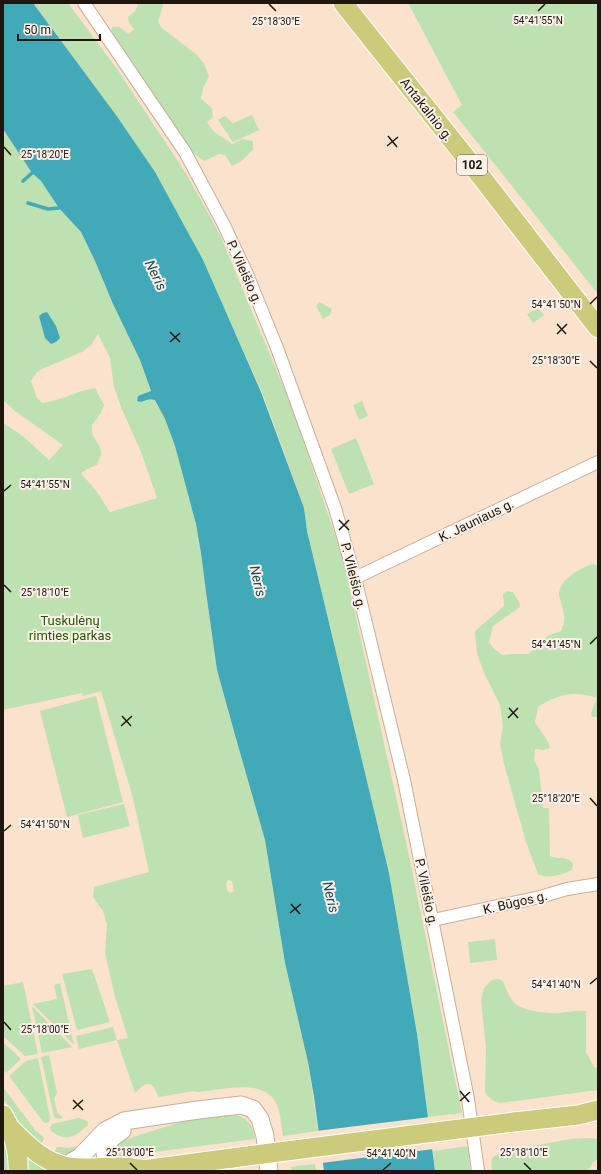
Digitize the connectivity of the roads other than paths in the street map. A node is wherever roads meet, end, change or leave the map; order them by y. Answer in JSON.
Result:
{"nodes":[{"id":1,"x":84,"y":3,"type":"edge"},
{"id":2,"x":343,"y":3,"type":"edge"},
{"id":3,"x":598,"y":328,"type":"edge"},
{"id":4,"x":598,"y":462,"type":"edge"},
{"id":5,"x":355,"y":578,"type":"junction"},
{"id":6,"x":598,"y":884,"type":"edge"},
{"id":7,"x":433,"y":920,"type":"junction"},
{"id":8,"x":598,"y":1110,"type":"edge"},
{"id":9,"x":578,"y":1115,"type":"junction"},
{"id":10,"x":147,"y":1118,"type":"junction"},
{"id":11,"x":598,"y":1120,"type":"edge"},
{"id":12,"x":7,"y":1122,"type":"edge"},
{"id":13,"x":65,"y":1166,"type":"junction"},
{"id":14,"x":133,"y":1169,"type":"edge"},
{"id":15,"x":18,"y":1171,"type":"edge"},
{"id":16,"x":269,"y":1171,"type":"edge"},
{"id":17,"x":478,"y":1171,"type":"edge"}],
"edges":[{"from":1,"to":5,"type":"street","name":"P. Vileišio g."},
{"from":2,"to":3,"type":"main road","name":"Antakalnio g.","number":"102"},
{"from":4,"to":5,"type":"street","name":"K. Jauniaus g."},
{"from":5,"to":7,"type":"street","name":"P. Vileišio g."},
{"from":6,"to":7,"type":"street","name":"K. Būgos g."},
{"from":7,"to":17,"type":"street","name":"P. Vileišio g."},
{"from":8,"to":9,"type":"main road"},
{"from":9,"to":11,"type":"main road"},
{"from":9,"to":14,"type":"main road","bridge":true},
{"from":10,"to":13,"type":"street"},
{"from":10,"to":14,"type":"street"},
{"from":10,"to":16,"type":"street"},
{"from":12,"to":13,"type":"main road"},
{"from":12,"to":15,"type":"main road"},
{"from":13,"to":14,"type":"main road"}]}
